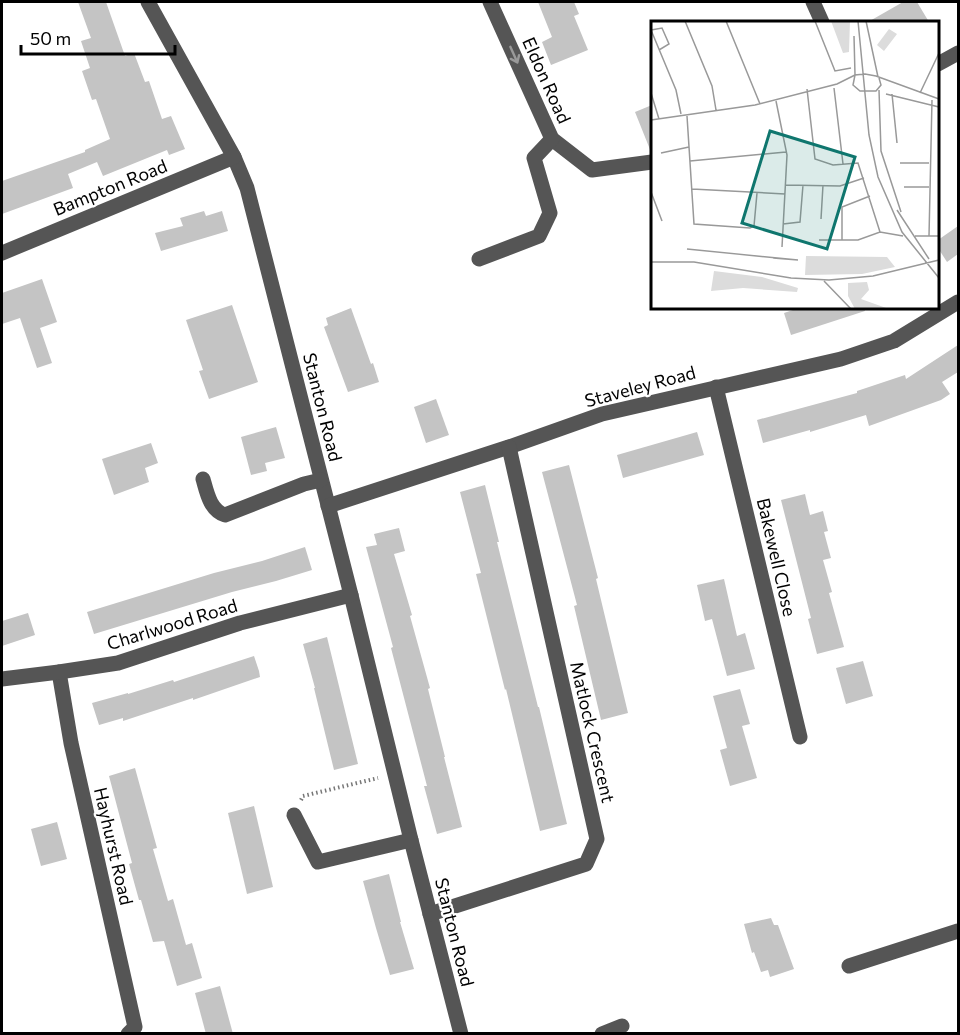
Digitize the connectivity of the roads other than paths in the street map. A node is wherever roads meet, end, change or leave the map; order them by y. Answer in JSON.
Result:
{"nodes":[{"id":1,"x":148,"y":2,"type":"edge"},
{"id":2,"x":490,"y":2,"type":"edge"},
{"id":3,"x":813,"y":2,"type":"edge"},
{"id":4,"x":822,"y":21,"type":"edge"},
{"id":5,"x":958,"y":53,"type":"edge"},
{"id":6,"x":939,"y":63,"type":"edge"},
{"id":7,"x":552,"y":139,"type":"junction"},
{"id":8,"x":234,"y":157,"type":"junction"},
{"id":9,"x":651,"y":162,"type":"edge"},
{"id":10,"x":2,"y":253,"type":"edge"},
{"id":11,"x":479,"y":259,"type":"dead end"},
{"id":12,"x":958,"y":302,"type":"edge"},
{"id":13,"x":716,"y":387,"type":"junction"},
{"id":14,"x":509,"y":447,"type":"junction"},
{"id":15,"x":203,"y":479,"type":"dead end"},
{"id":16,"x":321,"y":480,"type":"junction"},
{"id":17,"x":328,"y":506,"type":"junction"},
{"id":18,"x":351,"y":595,"type":"junction"},
{"id":19,"x":59,"y":672,"type":"junction"},
{"id":20,"x":2,"y":679,"type":"edge"},
{"id":21,"x":800,"y":737,"type":"dead end"},
{"id":22,"x":294,"y":815,"type":"road end"},
{"id":23,"x":411,"y":840,"type":"junction"},
{"id":24,"x":430,"y":914,"type":"junction"},
{"id":25,"x":958,"y":931,"type":"edge"},
{"id":26,"x":849,"y":966,"type":"dead end"},
{"id":27,"x":622,"y":1026,"type":"dead end"},
{"id":28,"x":136,"y":1031,"type":"edge"},
{"id":29,"x":461,"y":1034,"type":"edge"},
{"id":30,"x":602,"y":1034,"type":"edge"}],
"edges":[{"from":1,"to":8,"type":"street","name":"Stanton Road"},
{"from":2,"to":7,"type":"street","name":"Eldon Road","one_way":true},
{"from":3,"to":4,"type":"street"},
{"from":5,"to":6,"type":"street"},
{"from":7,"to":9,"type":"street","name":"Eldon Road"},
{"from":7,"to":11,"type":"street"},
{"from":8,"to":10,"type":"street","name":"Bampton Road"},
{"from":8,"to":16,"type":"street","name":"Stanton Road"},
{"from":12,"to":13,"type":"street","name":"Staveley Road"},
{"from":13,"to":14,"type":"street","name":"Staveley Road"},
{"from":13,"to":21,"type":"street","name":"Bakewell Close"},
{"from":14,"to":17,"type":"street","name":"Staveley Road"},
{"from":14,"to":24,"type":"street","name":"Matlock Crescent"},
{"from":15,"to":16,"type":"street"},
{"from":16,"to":17,"type":"street","name":"Stanton Road"},
{"from":17,"to":18,"type":"street","name":"Stanton Road"},
{"from":18,"to":19,"type":"street","name":"Charlwood Road"},
{"from":18,"to":23,"type":"street","name":"Stanton Road"},
{"from":19,"to":20,"type":"street","name":"Charlwood Road"},
{"from":19,"to":28,"type":"street","name":"Hayhurst Road"},
{"from":22,"to":23,"type":"street"},
{"from":23,"to":24,"type":"street","name":"Stanton Road"},
{"from":24,"to":29,"type":"street","name":"Stanton Road"},
{"from":25,"to":26,"type":"street"},
{"from":27,"to":30,"type":"street"}]}
